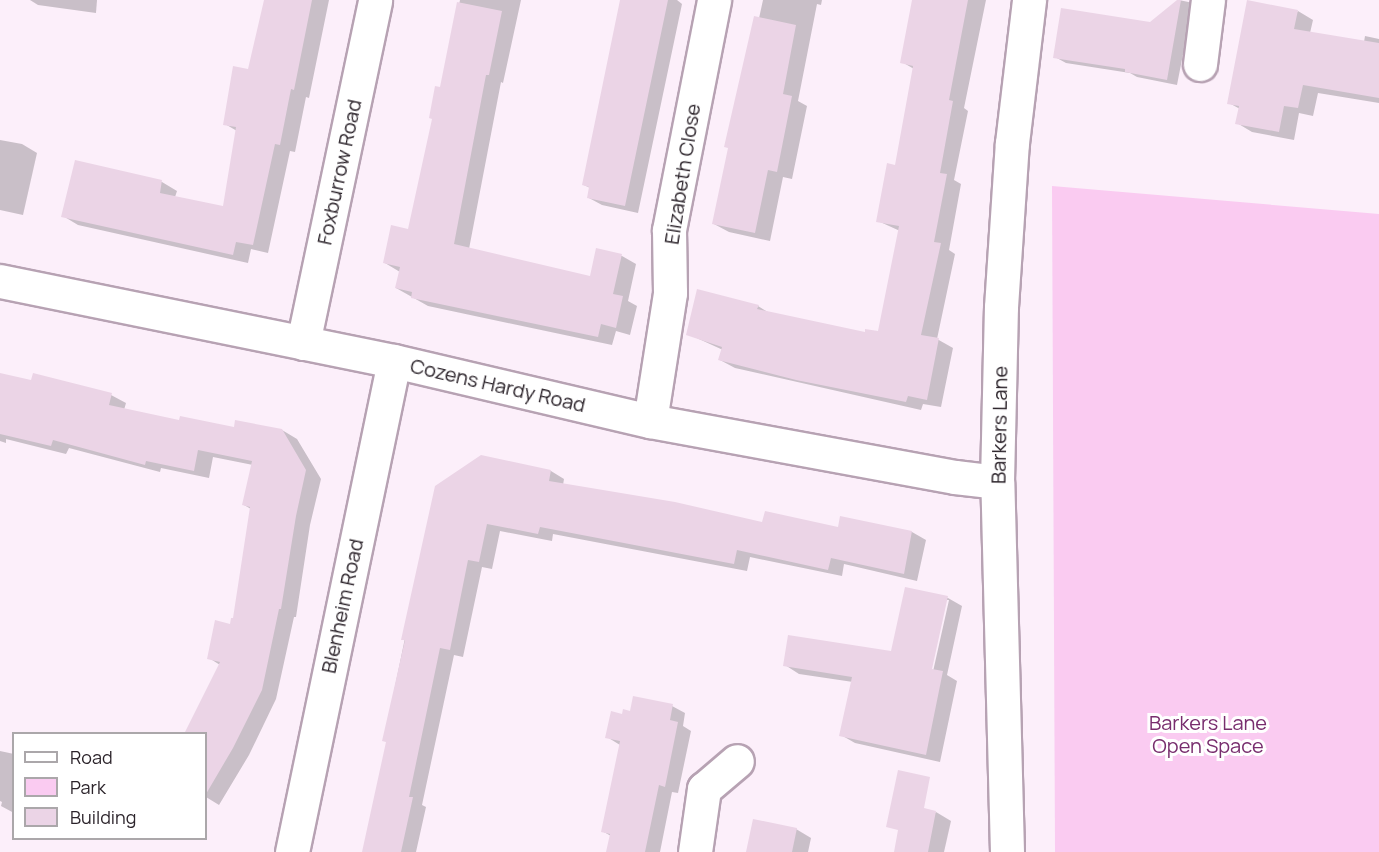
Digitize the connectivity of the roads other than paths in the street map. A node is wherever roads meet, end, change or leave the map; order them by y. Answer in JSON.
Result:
{"nodes":[{"id":1,"x":375,"y":0,"type":"edge"},
{"id":2,"x":714,"y":0,"type":"edge"},
{"id":3,"x":1029,"y":0,"type":"edge"},
{"id":4,"x":1208,"y":0,"type":"edge"},
{"id":5,"x":1200,"y":64,"type":"dead end"},
{"id":6,"x":0,"y":281,"type":"edge"},
{"id":7,"x":303,"y":343,"type":"junction"},
{"id":8,"x":394,"y":361,"type":"junction"},
{"id":9,"x":650,"y":421,"type":"junction"},
{"id":10,"x":997,"y":482,"type":"junction"},
{"id":11,"x":737,"y":761,"type":"dead end"},
{"id":12,"x":292,"y":852,"type":"edge"},
{"id":13,"x":695,"y":852,"type":"edge"},
{"id":14,"x":1007,"y":852,"type":"edge"}],
"edges":[{"from":1,"to":7,"type":"street","name":"Foxburrow Road"},
{"from":2,"to":9,"type":"street","name":"Elizabeth Close"},
{"from":3,"to":10,"type":"street","name":"Barkers Lane"},
{"from":4,"to":5,"type":"street"},
{"from":6,"to":7,"type":"street","name":"Cozens Hardy Road"},
{"from":7,"to":8,"type":"street","name":"Cozens Hardy Road"},
{"from":8,"to":9,"type":"street","name":"Cozens Hardy Road"},
{"from":8,"to":12,"type":"street","name":"Blenheim Road"},
{"from":9,"to":10,"type":"street","name":"Cozens Hardy Road"},
{"from":10,"to":14,"type":"street","name":"Barkers Lane"},
{"from":11,"to":13,"type":"street"}]}
